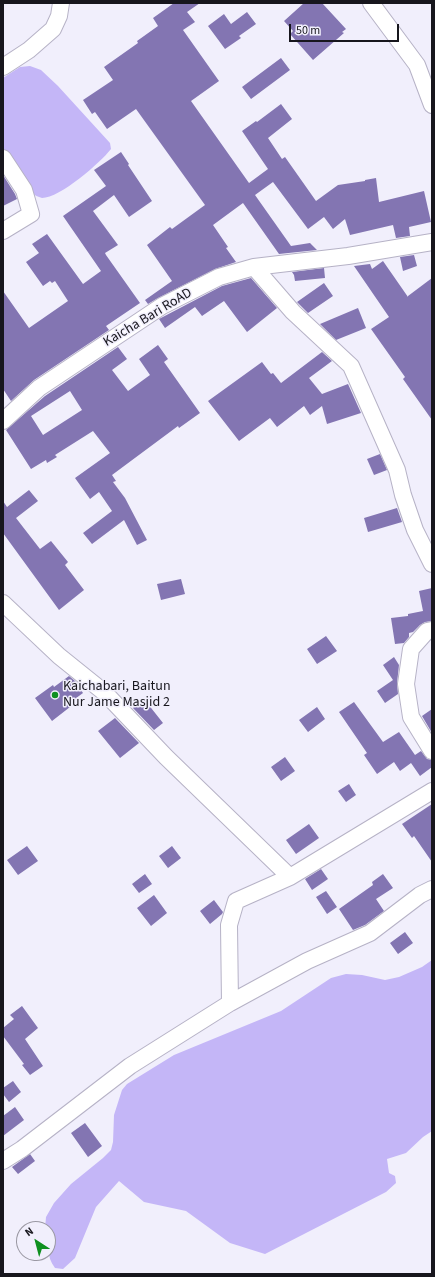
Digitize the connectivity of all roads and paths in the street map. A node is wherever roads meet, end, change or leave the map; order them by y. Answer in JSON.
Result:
{"nodes":[{"id":1,"x":61,"y":3,"type":"edge"},
{"id":2,"x":372,"y":3,"type":"edge"},
{"id":3,"x":3,"y":67,"type":"edge"},
{"id":4,"x":432,"y":105,"type":"edge"},
{"id":5,"x":3,"y":158,"type":"edge"},
{"id":6,"x":3,"y":231,"type":"edge"},
{"id":7,"x":432,"y":242,"type":"edge"},
{"id":8,"x":254,"y":267,"type":"junction"},
{"id":9,"x":3,"y":420,"type":"edge"},
{"id":10,"x":432,"y":564,"type":"edge"},
{"id":11,"x":3,"y":603,"type":"edge"},
{"id":12,"x":432,"y":630,"type":"edge"},
{"id":13,"x":432,"y":751,"type":"edge"},
{"id":14,"x":432,"y":791,"type":"edge"},
{"id":15,"x":290,"y":877,"type":"junction"},
{"id":16,"x":432,"y":889,"type":"edge"},
{"id":17,"x":230,"y":1003,"type":"junction"},
{"id":18,"x":3,"y":1162,"type":"edge"}],
"edges":[{"from":1,"to":3,"type":"street"},
{"from":2,"to":4,"type":"street"},
{"from":5,"to":6,"type":"street"},
{"from":7,"to":8,"type":"street","name":"Kaicha Bari RoAD"},
{"from":8,"to":9,"type":"street","name":"Kaicha Bari RoAD"},
{"from":8,"to":10,"type":"street"},
{"from":11,"to":15,"type":"street"},
{"from":12,"to":13,"type":"street"},
{"from":14,"to":15,"type":"street"},
{"from":15,"to":17,"type":"street"},
{"from":16,"to":17,"type":"street"},
{"from":17,"to":18,"type":"street"}]}
